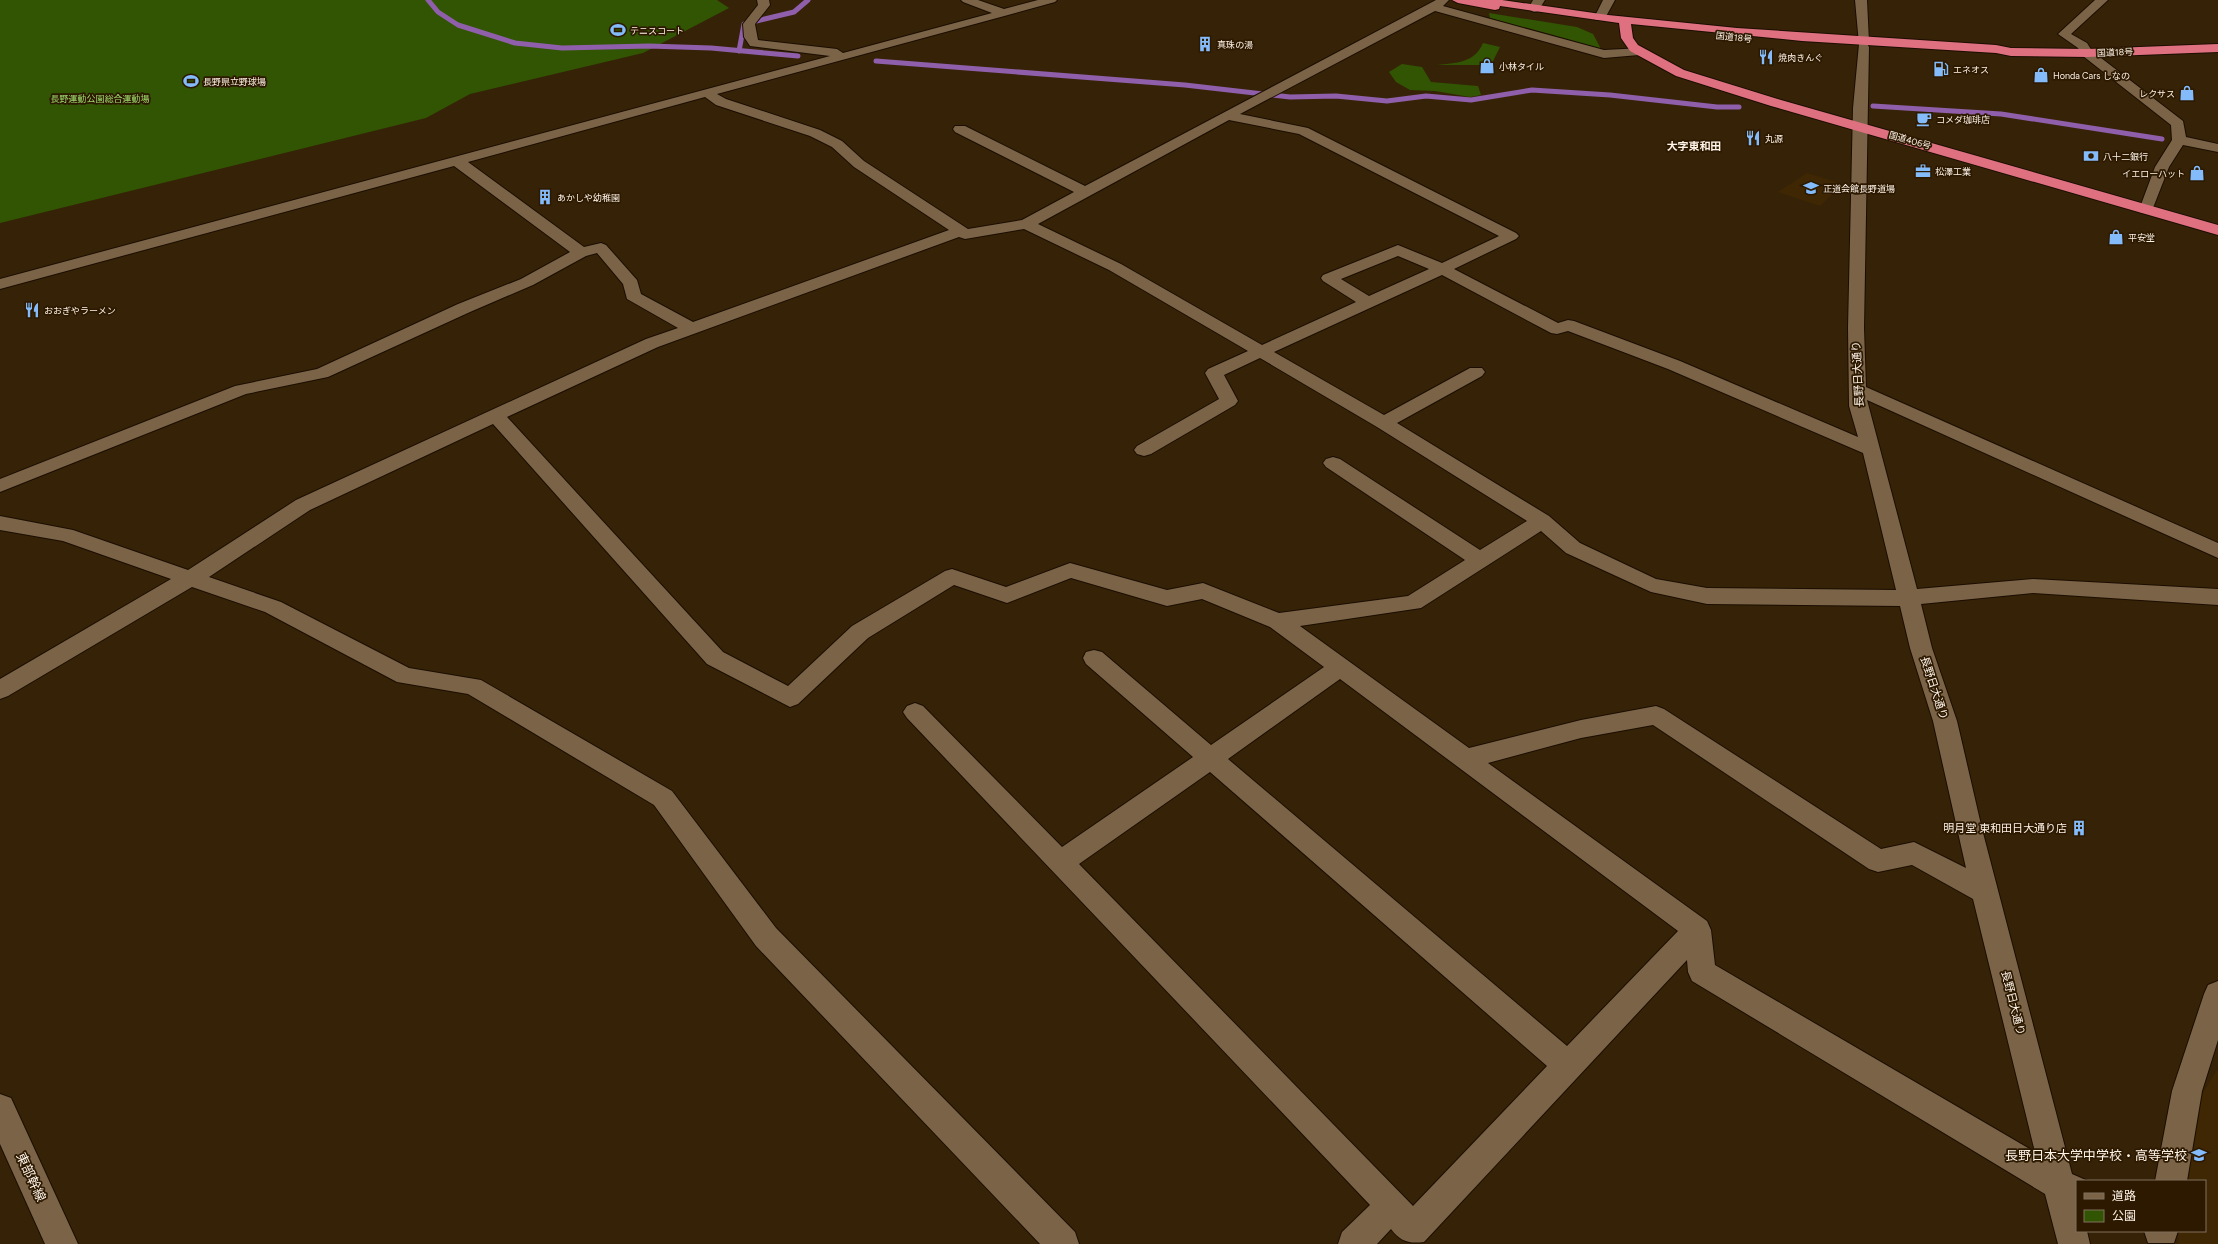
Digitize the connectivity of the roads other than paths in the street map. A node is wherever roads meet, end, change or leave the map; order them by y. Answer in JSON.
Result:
{"nodes":[{"id":1,"x":763,"y":0,"type":"edge"},
{"id":2,"x":967,"y":0,"type":"edge"},
{"id":3,"x":1051,"y":0,"type":"edge"},
{"id":4,"x":1458,"y":0,"type":"edge"},
{"id":5,"x":1480,"y":0,"type":"edge"},
{"id":6,"x":1609,"y":0,"type":"edge"},
{"id":7,"x":1861,"y":0,"type":"edge"},
{"id":8,"x":2102,"y":0,"type":"edge"},
{"id":9,"x":1439,"y":3,"type":"edge"},
{"id":10,"x":1536,"y":4,"type":"edge"},
{"id":11,"x":1004,"y":12,"type":"junction"},
{"id":12,"x":1600,"y":18,"type":"junction"},
{"id":13,"x":1625,"y":24,"type":"junction"},
{"id":14,"x":1863,"y":45,"type":"junction"},
{"id":15,"x":2218,"y":48,"type":"edge"},
{"id":16,"x":1639,"y":51,"type":"junction"},
{"id":17,"x":2087,"y":53,"type":"junction"},
{"id":18,"x":848,"y":55,"type":"junction"},
{"id":19,"x":707,"y":93,"type":"junction"},
{"id":20,"x":1230,"y":116,"type":"junction"},
{"id":21,"x":1860,"y":126,"type":"junction"},
{"id":22,"x":960,"y":129,"type":"dead end"},
{"id":23,"x":2179,"y":140,"type":"junction"},
{"id":24,"x":2218,"y":148,"type":"edge"},
{"id":25,"x":456,"y":160,"type":"junction"},
{"id":26,"x":1084,"y":191,"type":"junction"},
{"id":27,"x":2146,"y":210,"type":"junction"},
{"id":28,"x":1026,"y":224,"type":"junction"},
{"id":29,"x":2218,"y":230,"type":"edge"},
{"id":30,"x":960,"y":231,"type":"junction"},
{"id":31,"x":581,"y":252,"type":"junction"},
{"id":32,"x":1442,"y":269,"type":"junction"},
{"id":33,"x":0,"y":284,"type":"edge"},
{"id":34,"x":1368,"y":303,"type":"junction"},
{"id":35,"x":691,"y":328,"type":"junction"},
{"id":36,"x":1261,"y":351,"type":"junction"},
{"id":37,"x":1476,"y":372,"type":"dead end"},
{"id":38,"x":1857,"y":388,"type":"junction"},
{"id":39,"x":496,"y":415,"type":"junction"},
{"id":40,"x":1384,"y":423,"type":"junction"},
{"id":41,"x":1144,"y":450,"type":"dead end"},
{"id":42,"x":1871,"y":450,"type":"junction"},
{"id":43,"x":1333,"y":463,"type":"dead end"},
{"id":44,"x":0,"y":486,"type":"edge"},
{"id":45,"x":1542,"y":521,"type":"junction"},
{"id":46,"x":0,"y":523,"type":"edge"},
{"id":47,"x":2218,"y":551,"type":"edge"},
{"id":48,"x":1480,"y":560,"type":"junction"},
{"id":49,"x":191,"y":577,"type":"junction"},
{"id":50,"x":1908,"y":598,"type":"junction"},
{"id":51,"x":2218,"y":598,"type":"edge"},
{"id":52,"x":1278,"y":621,"type":"junction"},
{"id":53,"x":1094,"y":658,"type":"dead end"},
{"id":54,"x":1341,"y":667,"type":"junction"},
{"id":55,"x":0,"y":690,"type":"edge"},
{"id":56,"x":915,"y":712,"type":"dead end"},
{"id":57,"x":1210,"y":758,"type":"junction"},
{"id":58,"x":1465,"y":759,"type":"junction"},
{"id":59,"x":1060,"y":864,"type":"junction"},
{"id":60,"x":1985,"y":892,"type":"junction"},
{"id":61,"x":1697,"y":930,"type":"junction"},
{"id":62,"x":2218,"y":994,"type":"edge"},
{"id":63,"x":1569,"y":1066,"type":"junction"},
{"id":64,"x":0,"y":1109,"type":"edge"},
{"id":65,"x":2171,"y":1180,"type":"edge"},
{"id":66,"x":2068,"y":1188,"type":"edge"},
{"id":67,"x":1392,"y":1205,"type":"junction"},
{"id":68,"x":62,"y":1244,"type":"edge"},
{"id":69,"x":1063,"y":1244,"type":"edge"},
{"id":70,"x":1354,"y":1244,"type":"edge"},
{"id":71,"x":2074,"y":1244,"type":"edge"}],
"edges":[{"from":1,"to":18,"type":"street"},
{"from":2,"to":11,"type":"street"},
{"from":3,"to":11,"type":"street"},
{"from":4,"to":13,"type":"highway","name":"国道18号"},
{"from":5,"to":10,"type":"highway","name":"国道18号"},
{"from":6,"to":12,"type":"street"},
{"from":7,"to":14,"type":"street","name":"長野日大通り"},
{"from":8,"to":17,"type":"street"},
{"from":9,"to":16,"type":"street"},
{"from":9,"to":20,"type":"street"},
{"from":10,"to":12,"type":"highway","name":"国道18号"},
{"from":11,"to":18,"type":"street"},
{"from":12,"to":13,"type":"highway","name":"国道18号"},
{"from":13,"to":14,"type":"highway","name":"国道18号"},
{"from":13,"to":16,"type":"highway","name":"国道406号"},
{"from":14,"to":17,"type":"highway","name":"国道18号"},
{"from":14,"to":21,"type":"street","name":"長野日大通り"},
{"from":15,"to":17,"type":"highway","name":"国道18号"},
{"from":16,"to":21,"type":"highway","name":"国道406号"},
{"from":17,"to":23,"type":"street"},
{"from":18,"to":19,"type":"street"},
{"from":19,"to":25,"type":"street"},
{"from":19,"to":30,"type":"street"},
{"from":20,"to":26,"type":"street"},
{"from":20,"to":32,"type":"street"},
{"from":21,"to":27,"type":"highway","name":"国道406号"},
{"from":21,"to":38,"type":"street","name":"長野日大通り"},
{"from":22,"to":26,"type":"street"},
{"from":23,"to":24,"type":"street"},
{"from":23,"to":27,"type":"street"},
{"from":25,"to":31,"type":"street"},
{"from":25,"to":33,"type":"street"},
{"from":26,"to":28,"type":"street"},
{"from":27,"to":29,"type":"highway","name":"国道406号"},
{"from":28,"to":30,"type":"street"},
{"from":28,"to":36,"type":"street"},
{"from":30,"to":35,"type":"street"},
{"from":31,"to":35,"type":"street"},
{"from":31,"to":44,"type":"street"},
{"from":32,"to":34,"type":"street"},
{"from":32,"to":34,"type":"street"},
{"from":32,"to":42,"type":"street"},
{"from":34,"to":36,"type":"street"},
{"from":35,"to":39,"type":"street"},
{"from":36,"to":40,"type":"street"},
{"from":36,"to":41,"type":"street"},
{"from":37,"to":40,"type":"street"},
{"from":38,"to":42,"type":"street","name":"長野日大通り"},
{"from":38,"to":47,"type":"street"},
{"from":39,"to":49,"type":"street"},
{"from":39,"to":52,"type":"street"},
{"from":40,"to":45,"type":"street"},
{"from":42,"to":50,"type":"street","name":"長野日大通り"},
{"from":43,"to":48,"type":"street"},
{"from":45,"to":48,"type":"street"},
{"from":45,"to":50,"type":"street"},
{"from":46,"to":49,"type":"street"},
{"from":48,"to":52,"type":"street"},
{"from":49,"to":55,"type":"street"},
{"from":49,"to":69,"type":"street"},
{"from":50,"to":51,"type":"street"},
{"from":50,"to":60,"type":"street","name":"長野日大通り"},
{"from":52,"to":54,"type":"street"},
{"from":53,"to":57,"type":"street"},
{"from":54,"to":57,"type":"street"},
{"from":54,"to":58,"type":"street"},
{"from":56,"to":59,"type":"street"},
{"from":57,"to":59,"type":"street"},
{"from":57,"to":63,"type":"street"},
{"from":58,"to":60,"type":"street"},
{"from":58,"to":61,"type":"street"},
{"from":59,"to":67,"type":"street"},
{"from":60,"to":66,"type":"street","name":"長野日大通り"},
{"from":61,"to":63,"type":"street"},
{"from":61,"to":66,"type":"street"},
{"from":62,"to":65,"type":"street"},
{"from":63,"to":67,"type":"street"},
{"from":64,"to":68,"type":"street","name":"東部幹線"},
{"from":66,"to":71,"type":"street","name":"長野日大通り"},
{"from":67,"to":70,"type":"street"}]}
